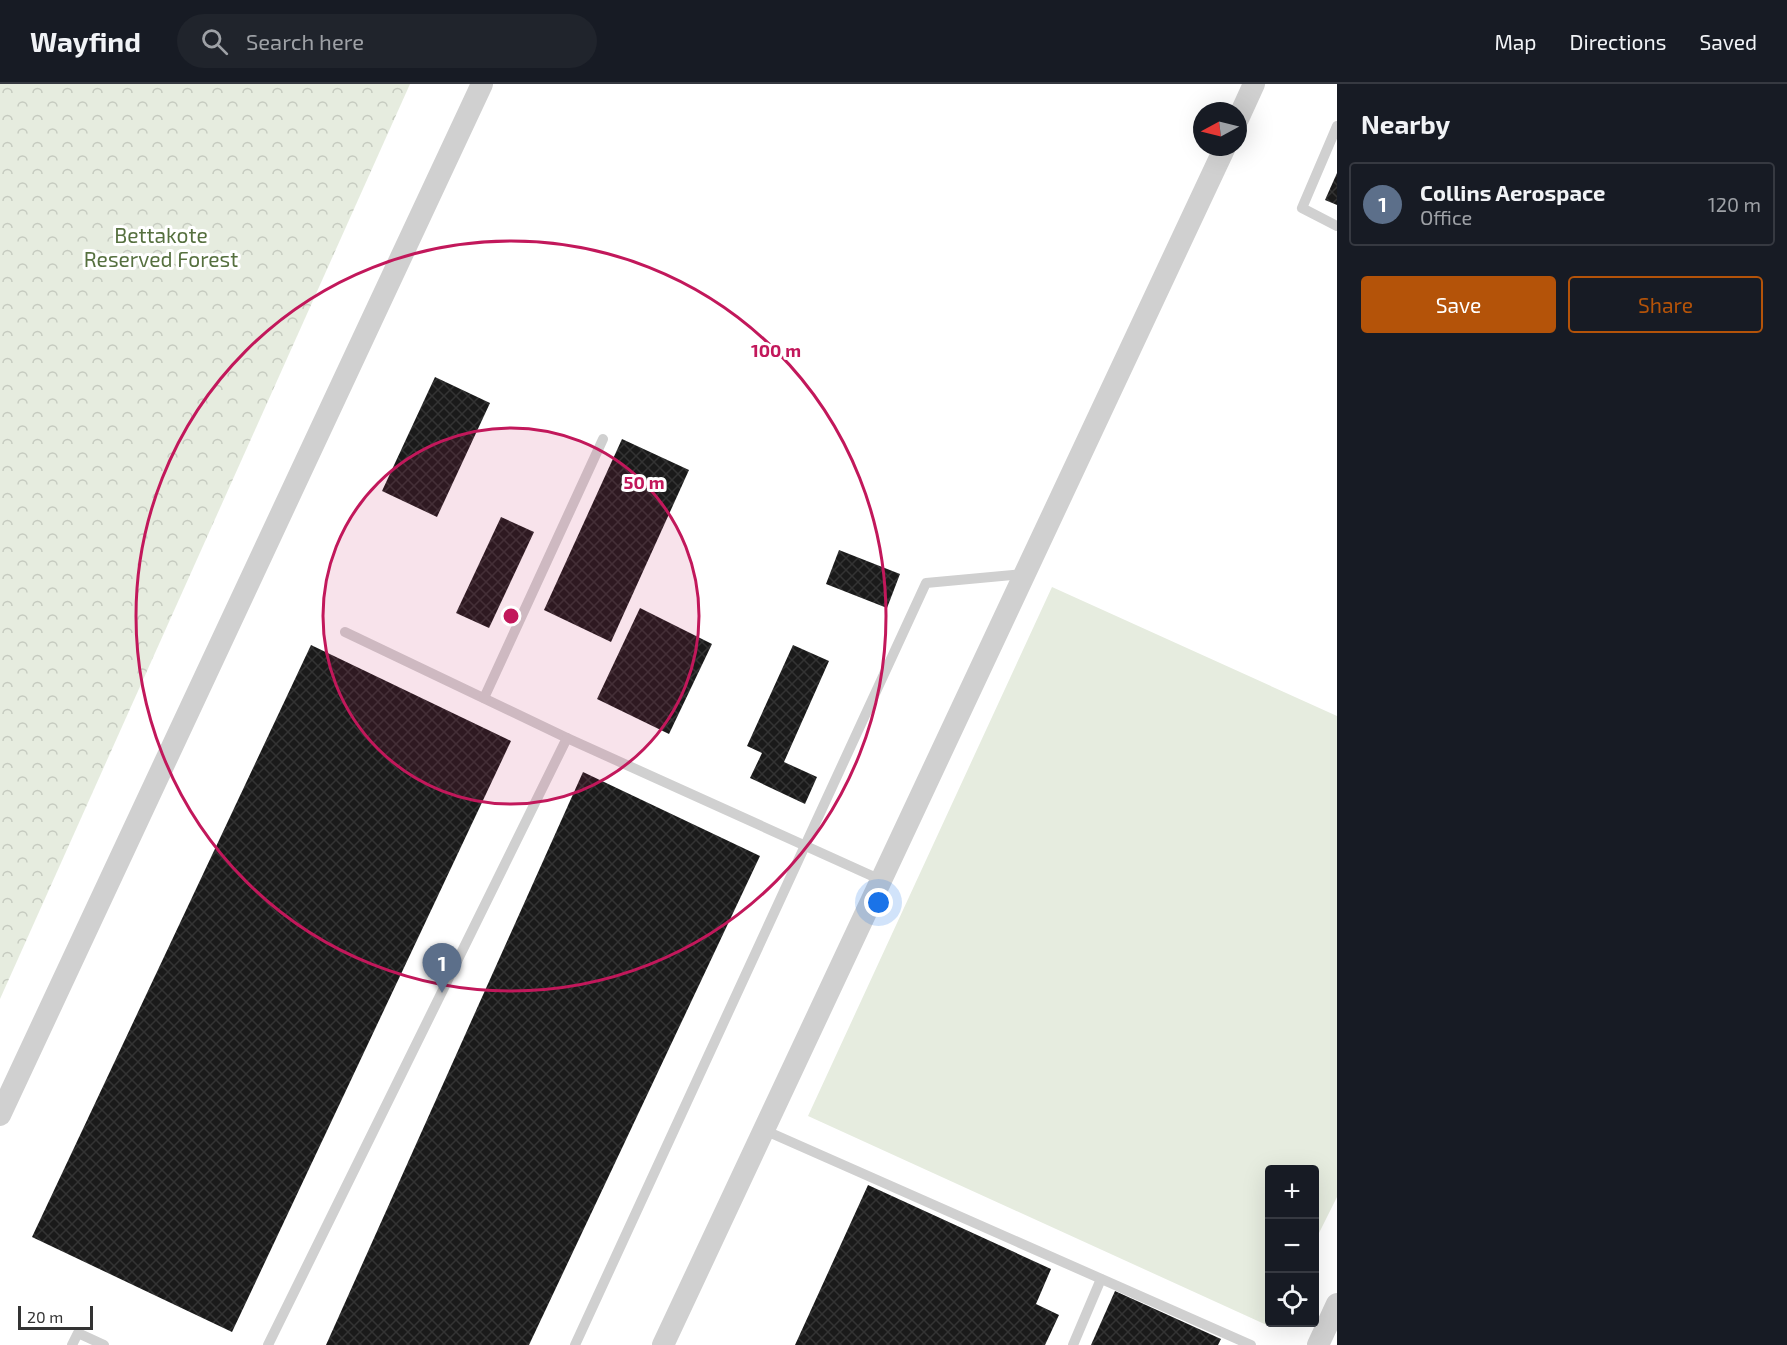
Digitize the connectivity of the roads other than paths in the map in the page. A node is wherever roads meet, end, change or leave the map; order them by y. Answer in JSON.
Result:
{"nodes":[{"id":1,"x":482,"y":84,"type":"edge"},
{"id":2,"x":1254,"y":84,"type":"edge"},
{"id":3,"x":1246,"y":102,"type":"edge"},
{"id":4,"x":1337,"y":126,"type":"edge"},
{"id":5,"x":1221,"y":156,"type":"edge"},
{"id":6,"x":1337,"y":226,"type":"edge"},
{"id":7,"x":603,"y":439,"type":"dead end"},
{"id":8,"x":1024,"y":574,"type":"junction"},
{"id":9,"x":345,"y":632,"type":"dead end"},
{"id":10,"x":484,"y":699,"type":"junction"},
{"id":11,"x":567,"y":738,"type":"junction"},
{"id":12,"x":805,"y":846,"type":"junction"},
{"id":13,"x":881,"y":880,"type":"junction"},
{"id":14,"x":0,"y":1115,"type":"edge"},
{"id":15,"x":764,"y":1130,"type":"junction"},
{"id":16,"x":1101,"y":1279,"type":"junction"},
{"id":17,"x":1337,"y":1304,"type":"edge"},
{"id":18,"x":72,"y":1345,"type":"edge"},
{"id":19,"x":104,"y":1345,"type":"edge"},
{"id":20,"x":268,"y":1345,"type":"edge"},
{"id":21,"x":576,"y":1345,"type":"edge"},
{"id":22,"x":663,"y":1345,"type":"edge"},
{"id":23,"x":1073,"y":1345,"type":"edge"},
{"id":24,"x":1251,"y":1345,"type":"edge"},
{"id":25,"x":1318,"y":1345,"type":"edge"}],
"edges":[{"from":1,"to":14,"type":"street"},
{"from":2,"to":3,"type":"street"},
{"from":4,"to":6,"type":"lane"},
{"from":5,"to":8,"type":"street"},
{"from":7,"to":10,"type":"lane"},
{"from":8,"to":12,"type":"lane"},
{"from":8,"to":13,"type":"street"},
{"from":9,"to":10,"type":"lane"},
{"from":10,"to":11,"type":"lane"},
{"from":11,"to":12,"type":"lane"},
{"from":11,"to":20,"type":"lane"},
{"from":12,"to":13,"type":"lane"},
{"from":12,"to":21,"type":"lane"},
{"from":13,"to":15,"type":"street"},
{"from":15,"to":16,"type":"lane"},
{"from":15,"to":22,"type":"street"},
{"from":16,"to":23,"type":"lane"},
{"from":16,"to":24,"type":"lane"},
{"from":17,"to":25,"type":"street"},
{"from":18,"to":19,"type":"lane"}]}
